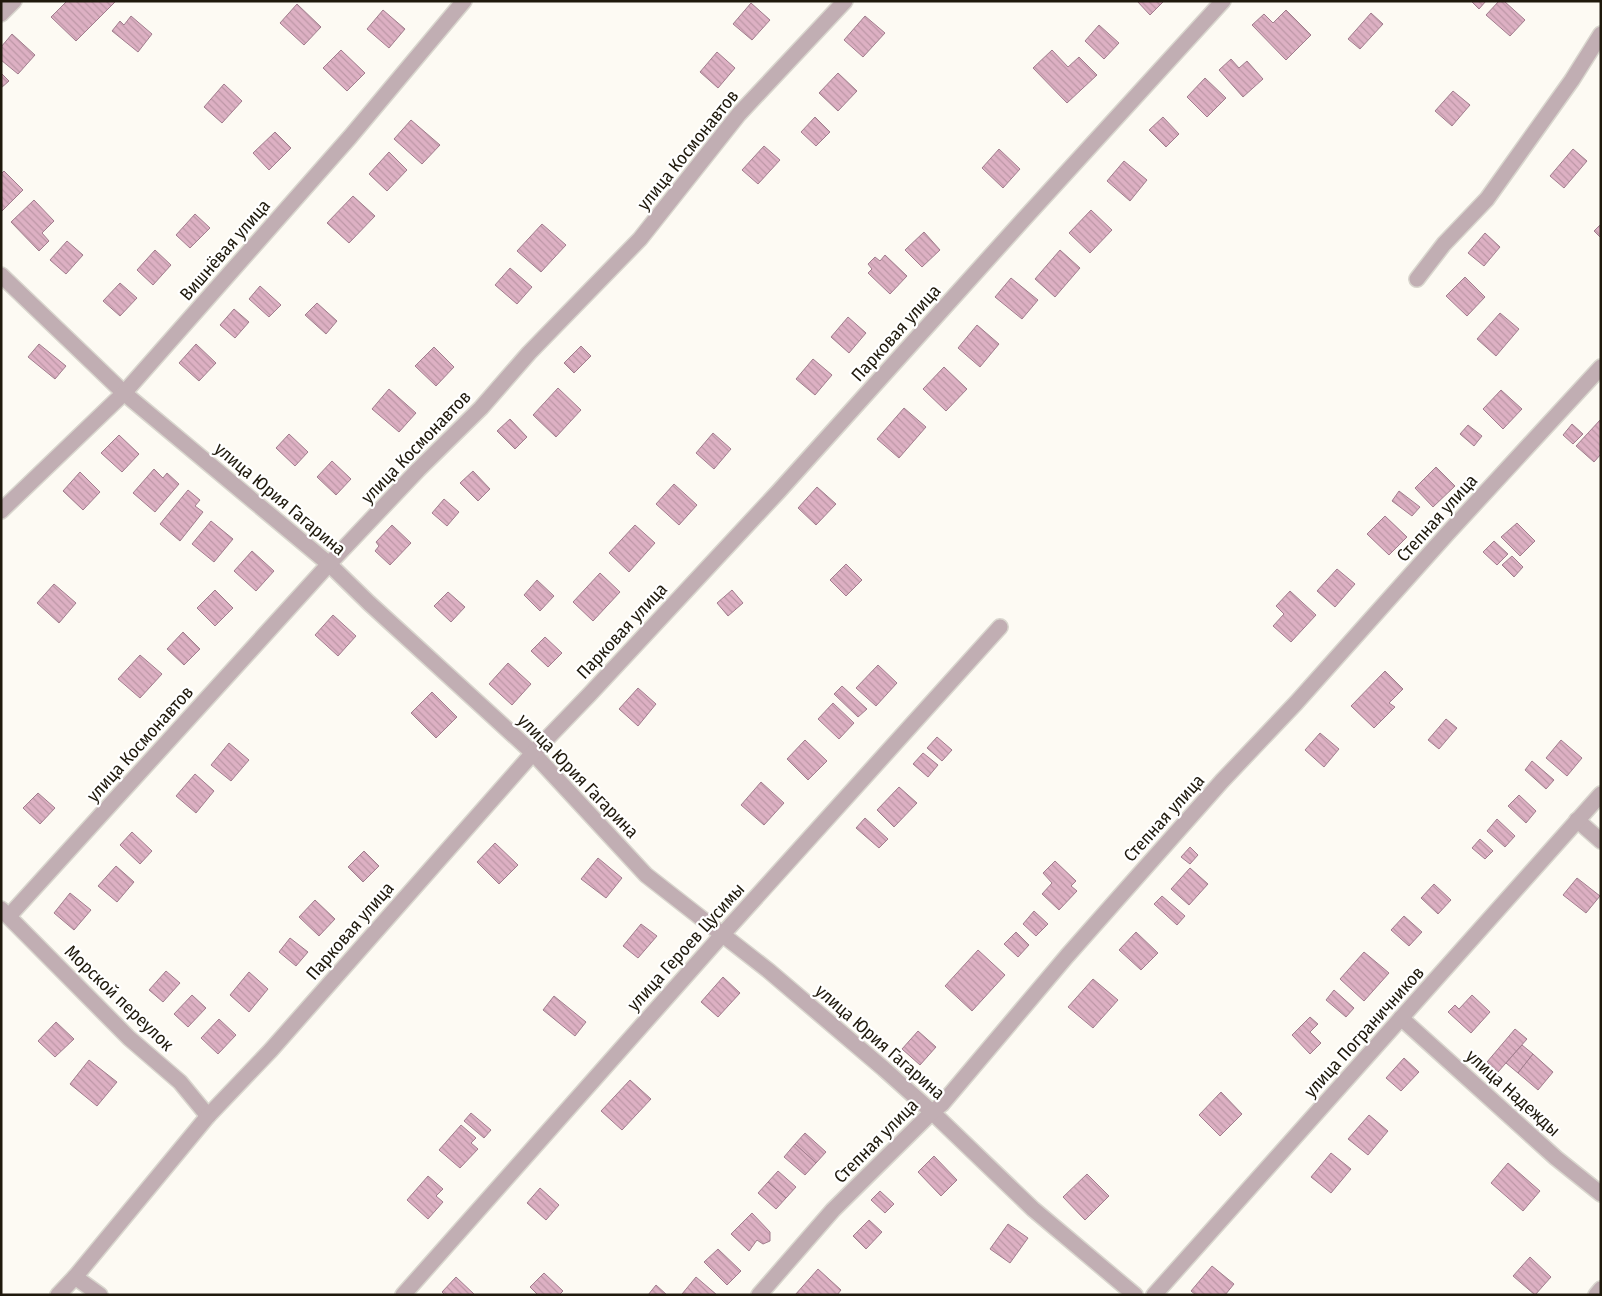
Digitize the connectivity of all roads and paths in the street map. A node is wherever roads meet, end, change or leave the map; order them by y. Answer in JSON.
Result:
{"nodes":[{"id":1,"x":14,"y":1,"type":"edge"},
{"id":2,"x":464,"y":1,"type":"edge"},
{"id":3,"x":844,"y":1,"type":"edge"},
{"id":4,"x":1223,"y":1,"type":"edge"},
{"id":5,"x":1,"y":14,"type":"edge"},
{"id":6,"x":1601,"y":34,"type":"edge"},
{"id":7,"x":1,"y":275,"type":"edge"},
{"id":8,"x":1417,"y":280,"type":"dead end"},
{"id":9,"x":1601,"y":367,"type":"edge"},
{"id":10,"x":124,"y":393,"type":"junction"},
{"id":11,"x":1,"y":511,"type":"edge"},
{"id":12,"x":329,"y":564,"type":"junction"},
{"id":13,"x":1000,"y":627,"type":"dead end"},
{"id":14,"x":533,"y":753,"type":"junction"},
{"id":15,"x":1601,"y":794,"type":"edge"},
{"id":16,"x":1577,"y":820,"type":"junction"},
{"id":17,"x":1601,"y":841,"type":"edge"},
{"id":18,"x":5,"y":912,"type":"edge"},
{"id":19,"x":722,"y":935,"type":"junction"},
{"id":20,"x":1401,"y":1018,"type":"junction"},
{"id":21,"x":932,"y":1112,"type":"junction"},
{"id":22,"x":208,"y":1116,"type":"junction"},
{"id":23,"x":1601,"y":1194,"type":"edge"},
{"id":24,"x":75,"y":1277,"type":"junction"},
{"id":25,"x":1601,"y":1289,"type":"edge"},
{"id":26,"x":58,"y":1295,"type":"edge"},
{"id":27,"x":100,"y":1295,"type":"edge"},
{"id":28,"x":403,"y":1295,"type":"edge"},
{"id":29,"x":759,"y":1295,"type":"edge"},
{"id":30,"x":1135,"y":1295,"type":"edge"},
{"id":31,"x":1154,"y":1295,"type":"edge"},
{"id":32,"x":1596,"y":1295,"type":"edge"}],
"edges":[{"from":1,"to":5,"type":"street"},
{"from":2,"to":10,"type":"street","name":"Вишнёвая улица"},
{"from":3,"to":12,"type":"street","name":"улица Космонавтов"},
{"from":4,"to":14,"type":"street","name":"Парковая улица"},
{"from":6,"to":8,"type":"street"},
{"from":7,"to":10,"type":"street","name":"улица Юрия Гагарина"},
{"from":9,"to":21,"type":"street","name":"Степная улица"},
{"from":10,"to":11,"type":"street","name":"Вишнёвая улица"},
{"from":10,"to":12,"type":"street","name":"улица Юрия Гагарина"},
{"from":12,"to":14,"type":"street","name":"улица Юрия Гагарина"},
{"from":12,"to":18,"type":"street","name":"улица Космонавтов"},
{"from":13,"to":19,"type":"street","name":"улица Героев Цусимы"},
{"from":14,"to":19,"type":"street","name":"улица Юрия Гагарина"},
{"from":14,"to":22,"type":"street","name":"Парковая улица"},
{"from":15,"to":16,"type":"street","name":"улица Пограничников"},
{"from":16,"to":17,"type":"street"},
{"from":16,"to":20,"type":"street","name":"улица Пограничников"},
{"from":18,"to":22,"type":"street","name":"Морской переулок"},
{"from":19,"to":21,"type":"street","name":"улица Юрия Гагарина"},
{"from":19,"to":28,"type":"street","name":"улица Героев Цусимы"},
{"from":20,"to":23,"type":"street","name":"улица Надежды"},
{"from":20,"to":31,"type":"street","name":"улица Пограничников"},
{"from":21,"to":29,"type":"street","name":"Степная улица"},
{"from":21,"to":30,"type":"street","name":"улица Юрия Гагарина"},
{"from":22,"to":24,"type":"street","name":"Парковая улица"},
{"from":24,"to":26,"type":"street","name":"Парковая улица"},
{"from":24,"to":27,"type":"street"},
{"from":25,"to":32,"type":"street"}]}
